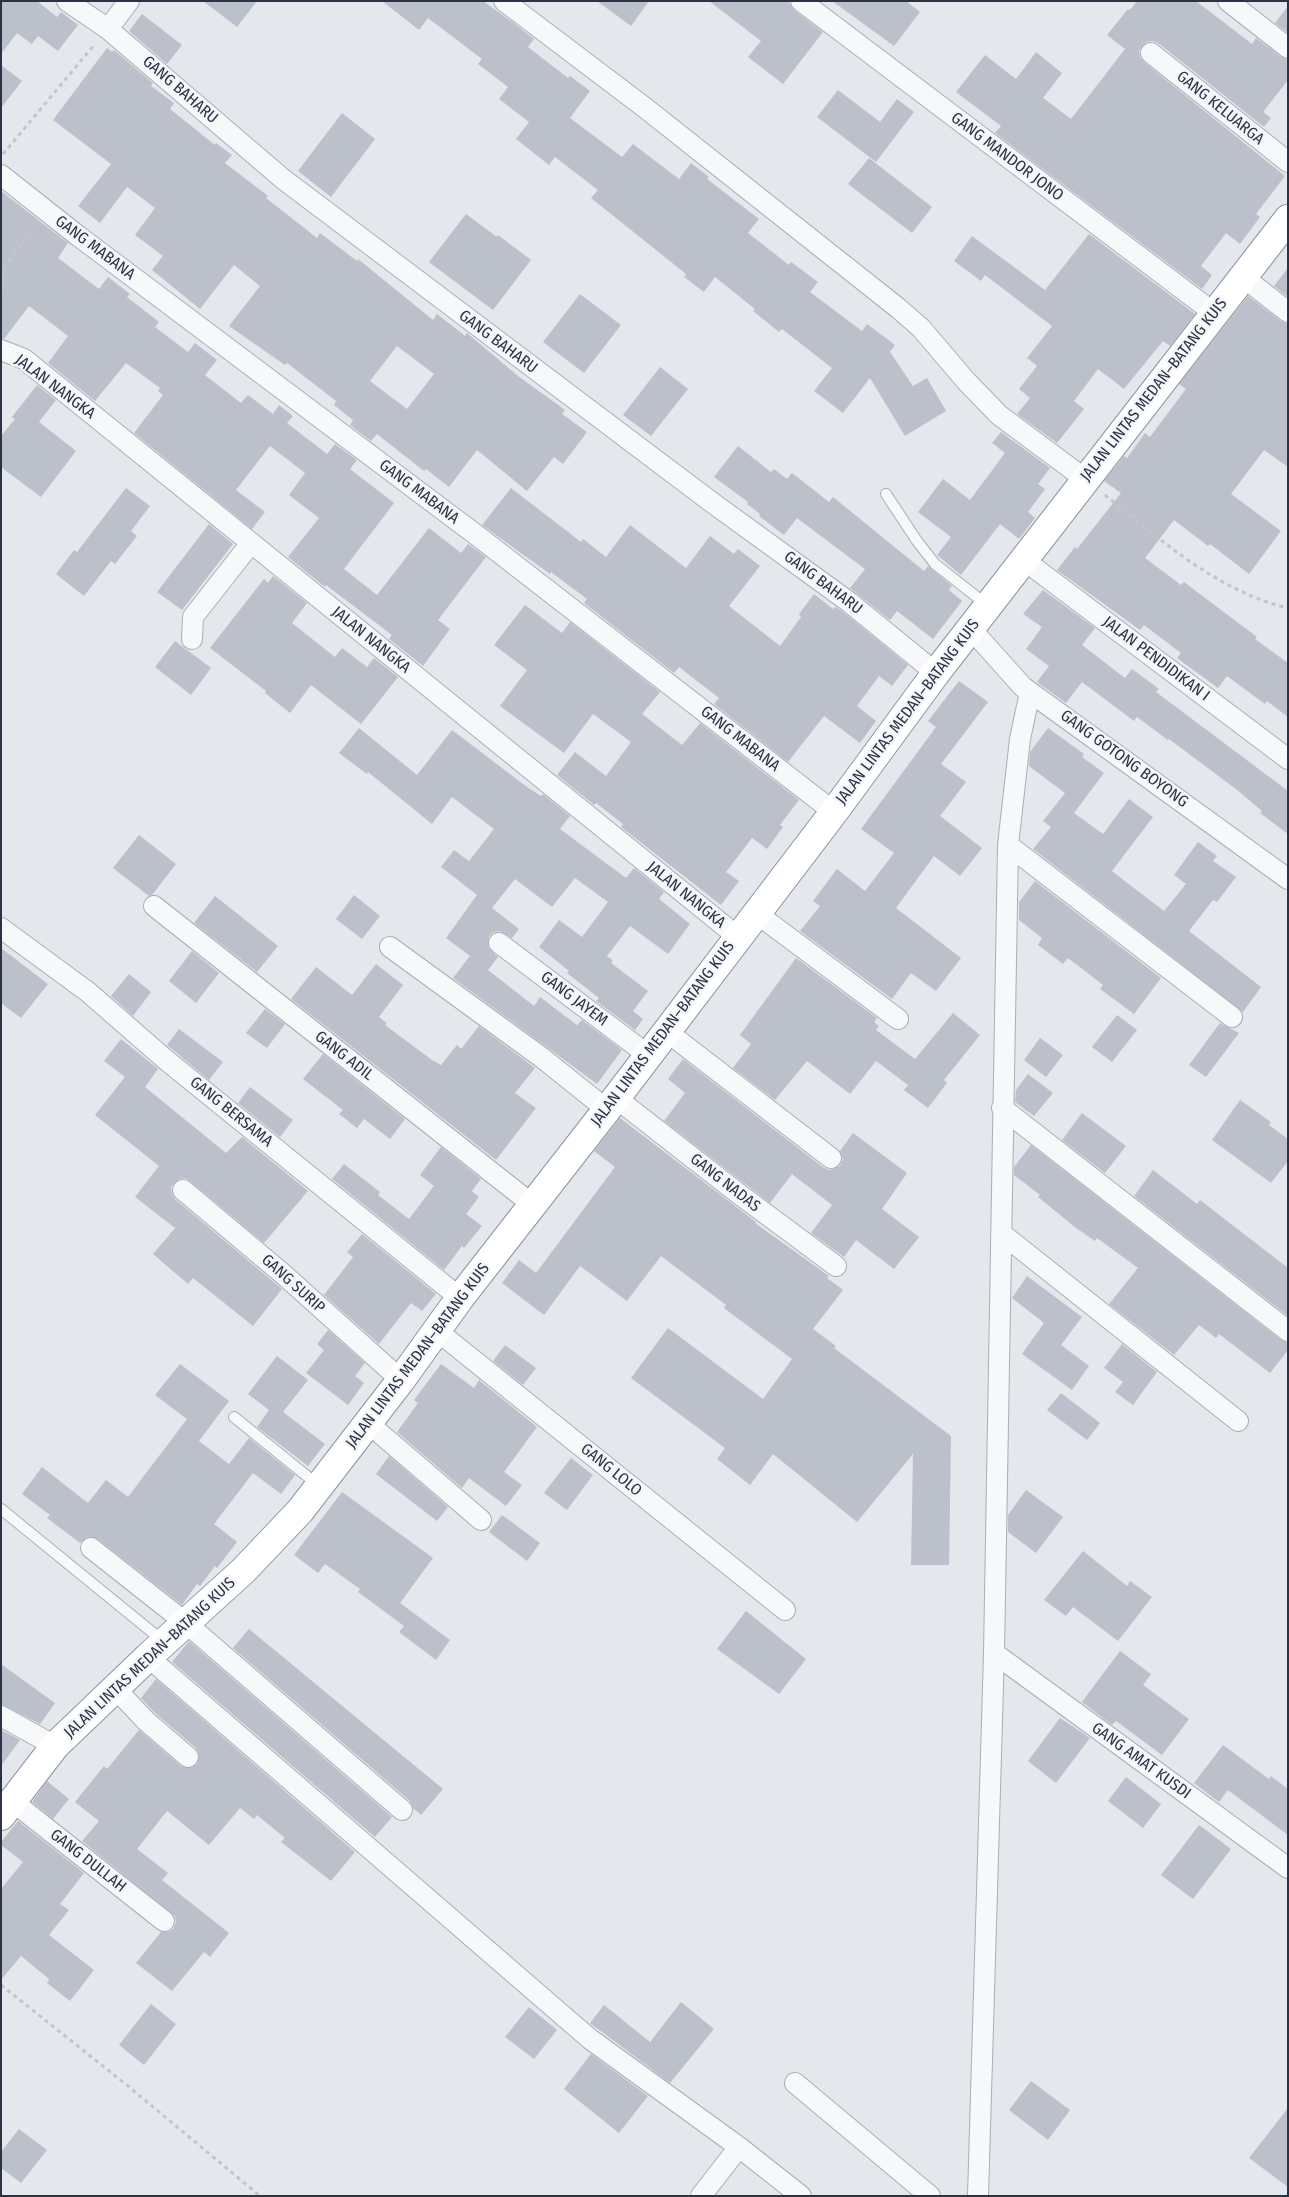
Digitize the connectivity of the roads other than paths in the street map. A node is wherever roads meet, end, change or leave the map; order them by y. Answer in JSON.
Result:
{"nodes":[{"id":1,"x":67,"y":1,"type":"edge"},
{"id":2,"x":129,"y":1,"type":"edge"},
{"id":3,"x":504,"y":1,"type":"edge"},
{"id":4,"x":801,"y":1,"type":"edge"},
{"id":5,"x":1228,"y":1,"type":"edge"},
{"id":6,"x":108,"y":29,"type":"junction"},
{"id":7,"x":1288,"y":48,"type":"edge"},
{"id":8,"x":1152,"y":53,"type":"dead end"},
{"id":9,"x":1288,"y":162,"type":"edge"},
{"id":10,"x":1,"y":175,"type":"edge"},
{"id":11,"x":1288,"y":219,"type":"edge"},
{"id":12,"x":1243,"y":277,"type":"junction"},
{"id":13,"x":1288,"y":312,"type":"edge"},
{"id":14,"x":1214,"y":314,"type":"junction"},
{"id":15,"x":1,"y":350,"type":"edge"},
{"id":16,"x":1086,"y":479,"type":"junction"},
{"id":17,"x":886,"y":494,"type":"dead end"},
{"id":18,"x":251,"y":543,"type":"junction"},
{"id":19,"x":1003,"y":586,"type":"junction"},
{"id":20,"x":970,"y":629,"type":"junction"},
{"id":21,"x":192,"y":640,"type":"dead end"},
{"id":22,"x":936,"y":673,"type":"junction"},
{"id":23,"x":1027,"y":690,"type":"junction"},
{"id":24,"x":1288,"y":759,"type":"edge"},
{"id":25,"x":834,"y":812,"type":"junction"},
{"id":26,"x":1008,"y":845,"type":"junction"},
{"id":27,"x":1288,"y":879,"type":"edge"},
{"id":28,"x":154,"y":906,"type":"dead end"},
{"id":29,"x":756,"y":913,"type":"junction"},
{"id":30,"x":1,"y":928,"type":"edge"},
{"id":31,"x":738,"y":937,"type":"junction"},
{"id":32,"x":499,"y":943,"type":"dead end"},
{"id":33,"x":390,"y":947,"type":"dead end"},
{"id":34,"x":1232,"y":1017,"type":"dead end"},
{"id":35,"x":898,"y":1019,"type":"dead end"},
{"id":36,"x":666,"y":1031,"type":"junction"},
{"id":37,"x":648,"y":1055,"type":"junction"},
{"id":38,"x":611,"y":1104,"type":"junction"},
{"id":39,"x":1002,"y":1108,"type":"junction"},
{"id":40,"x":831,"y":1158,"type":"dead end"},
{"id":41,"x":183,"y":1190,"type":"dead end"},
{"id":42,"x":534,"y":1205,"type":"junction"},
{"id":43,"x":1001,"y":1233,"type":"junction"},
{"id":44,"x":836,"y":1266,"type":"dead end"},
{"id":45,"x":460,"y":1298,"type":"junction"},
{"id":46,"x":436,"y":1330,"type":"junction"},
{"id":47,"x":1288,"y":1331,"type":"edge"},
{"id":48,"x":401,"y":1380,"type":"junction"},
{"id":49,"x":234,"y":1416,"type":"dead end"},
{"id":50,"x":1238,"y":1422,"type":"dead end"},
{"id":51,"x":368,"y":1423,"type":"junction"},
{"id":52,"x":319,"y":1486,"type":"junction"},
{"id":53,"x":1,"y":1510,"type":"edge"},
{"id":54,"x":481,"y":1520,"type":"dead end"},
{"id":55,"x":91,"y":1548,"type":"dead end"},
{"id":56,"x":785,"y":1610,"type":"dead end"},
{"id":57,"x":186,"y":1623,"type":"junction"},
{"id":58,"x":156,"y":1649,"type":"junction"},
{"id":59,"x":994,"y":1653,"type":"junction"},
{"id":60,"x":115,"y":1688,"type":"junction"},
{"id":61,"x":1,"y":1716,"type":"edge"},
{"id":62,"x":55,"y":1746,"type":"junction"},
{"id":63,"x":188,"y":1758,"type":"dead end"},
{"id":64,"x":7,"y":1808,"type":"edge"},
{"id":65,"x":402,"y":1810,"type":"dead end"},
{"id":66,"x":1288,"y":1868,"type":"edge"},
{"id":67,"x":164,"y":1921,"type":"dead end"},
{"id":68,"x":795,"y":2083,"type":"dead end"},
{"id":69,"x":739,"y":2147,"type":"junction"},
{"id":70,"x":702,"y":2196,"type":"edge"},
{"id":71,"x":801,"y":2196,"type":"edge"},
{"id":72,"x":930,"y":2196,"type":"edge"},
{"id":73,"x":978,"y":2196,"type":"edge"}],
"edges":[{"from":1,"to":6,"type":"street","name":"GANG BAHARU"},
{"from":2,"to":6,"type":"street"},
{"from":3,"to":16,"type":"street"},
{"from":4,"to":14,"type":"street","name":"GANG MANDOR JONO"},
{"from":5,"to":7,"type":"street"},
{"from":6,"to":22,"type":"street","name":"GANG BAHARU"},
{"from":8,"to":9,"type":"street","name":"GANG KELUARGA"},
{"from":10,"to":25,"type":"street","name":"GANG MABANA"},
{"from":11,"to":12,"type":"highway","name":"JALAN LINTAS MEDAN–BATANG KUIS"},
{"from":12,"to":13,"type":"street"},
{"from":12,"to":14,"type":"highway","name":"JALAN LINTAS MEDAN–BATANG KUIS"},
{"from":14,"to":16,"type":"highway","name":"JALAN LINTAS MEDAN–BATANG KUIS"},
{"from":15,"to":18,"type":"street","name":"JALAN NANGKA"},
{"from":16,"to":19,"type":"highway","name":"JALAN LINTAS MEDAN–BATANG KUIS"},
{"from":17,"to":19,"type":"lane"},
{"from":18,"to":21,"type":"street"},
{"from":18,"to":31,"type":"street","name":"JALAN NANGKA"},
{"from":19,"to":20,"type":"highway","name":"JALAN LINTAS MEDAN–BATANG KUIS"},
{"from":19,"to":24,"type":"street","name":"JALAN PENDIDIKAN I"},
{"from":20,"to":22,"type":"highway","name":"JALAN LINTAS MEDAN–BATANG KUIS"},
{"from":20,"to":23,"type":"street","name":"GANG GOTONG BOYONG"},
{"from":22,"to":25,"type":"highway","name":"JALAN LINTAS MEDAN–BATANG KUIS"},
{"from":23,"to":26,"type":"street"},
{"from":23,"to":27,"type":"street","name":"GANG GOTONG BOYONG"},
{"from":25,"to":29,"type":"highway","name":"JALAN LINTAS MEDAN–BATANG KUIS"},
{"from":26,"to":34,"type":"street"},
{"from":26,"to":39,"type":"street"},
{"from":28,"to":42,"type":"street","name":"GANG ADIL"},
{"from":29,"to":31,"type":"highway","name":"JALAN LINTAS MEDAN–BATANG KUIS"},
{"from":29,"to":35,"type":"street"},
{"from":30,"to":45,"type":"street","name":"GANG BERSAMA"},
{"from":31,"to":36,"type":"highway","name":"JALAN LINTAS MEDAN–BATANG KUIS"},
{"from":32,"to":37,"type":"street","name":"GANG JAYEM"},
{"from":33,"to":38,"type":"street","name":"GANG NADAS"},
{"from":36,"to":37,"type":"highway","name":"JALAN LINTAS MEDAN–BATANG KUIS"},
{"from":36,"to":40,"type":"street"},
{"from":37,"to":38,"type":"highway","name":"JALAN LINTAS MEDAN–BATANG KUIS"},
{"from":38,"to":42,"type":"highway","name":"JALAN LINTAS MEDAN–BATANG KUIS"},
{"from":38,"to":44,"type":"street","name":"GANG NADAS"},
{"from":39,"to":43,"type":"street"},
{"from":39,"to":47,"type":"street"},
{"from":41,"to":48,"type":"street","name":"GANG SURIP"},
{"from":42,"to":45,"type":"highway","name":"JALAN LINTAS MEDAN–BATANG KUIS"},
{"from":43,"to":50,"type":"street"},
{"from":43,"to":59,"type":"street"},
{"from":45,"to":46,"type":"highway","name":"JALAN LINTAS MEDAN–BATANG KUIS"},
{"from":46,"to":48,"type":"highway","name":"JALAN LINTAS MEDAN–BATANG KUIS"},
{"from":46,"to":56,"type":"street","name":"GANG LOLO"},
{"from":48,"to":51,"type":"highway","name":"JALAN LINTAS MEDAN–BATANG KUIS"},
{"from":49,"to":52,"type":"lane"},
{"from":51,"to":52,"type":"highway","name":"JALAN LINTAS MEDAN–BATANG KUIS"},
{"from":51,"to":54,"type":"street"},
{"from":52,"to":57,"type":"highway","name":"JALAN LINTAS MEDAN–BATANG KUIS"},
{"from":53,"to":58,"type":"lane"},
{"from":55,"to":57,"type":"street"},
{"from":57,"to":58,"type":"highway","name":"JALAN LINTAS MEDAN–BATANG KUIS"},
{"from":57,"to":65,"type":"street"},
{"from":58,"to":60,"type":"highway","name":"JALAN LINTAS MEDAN–BATANG KUIS"},
{"from":58,"to":69,"type":"street"},
{"from":59,"to":66,"type":"street","name":"GANG AMAT KUSDI"},
{"from":59,"to":73,"type":"street"},
{"from":60,"to":62,"type":"highway","name":"JALAN LINTAS MEDAN–BATANG KUIS"},
{"from":60,"to":63,"type":"street"},
{"from":61,"to":62,"type":"street"},
{"from":62,"to":64,"type":"highway","name":"JALAN LINTAS MEDAN–BATANG KUIS"},
{"from":64,"to":67,"type":"street","name":"GANG DULLAH"},
{"from":68,"to":72,"type":"street"},
{"from":69,"to":70,"type":"street"},
{"from":69,"to":71,"type":"street"}]}
